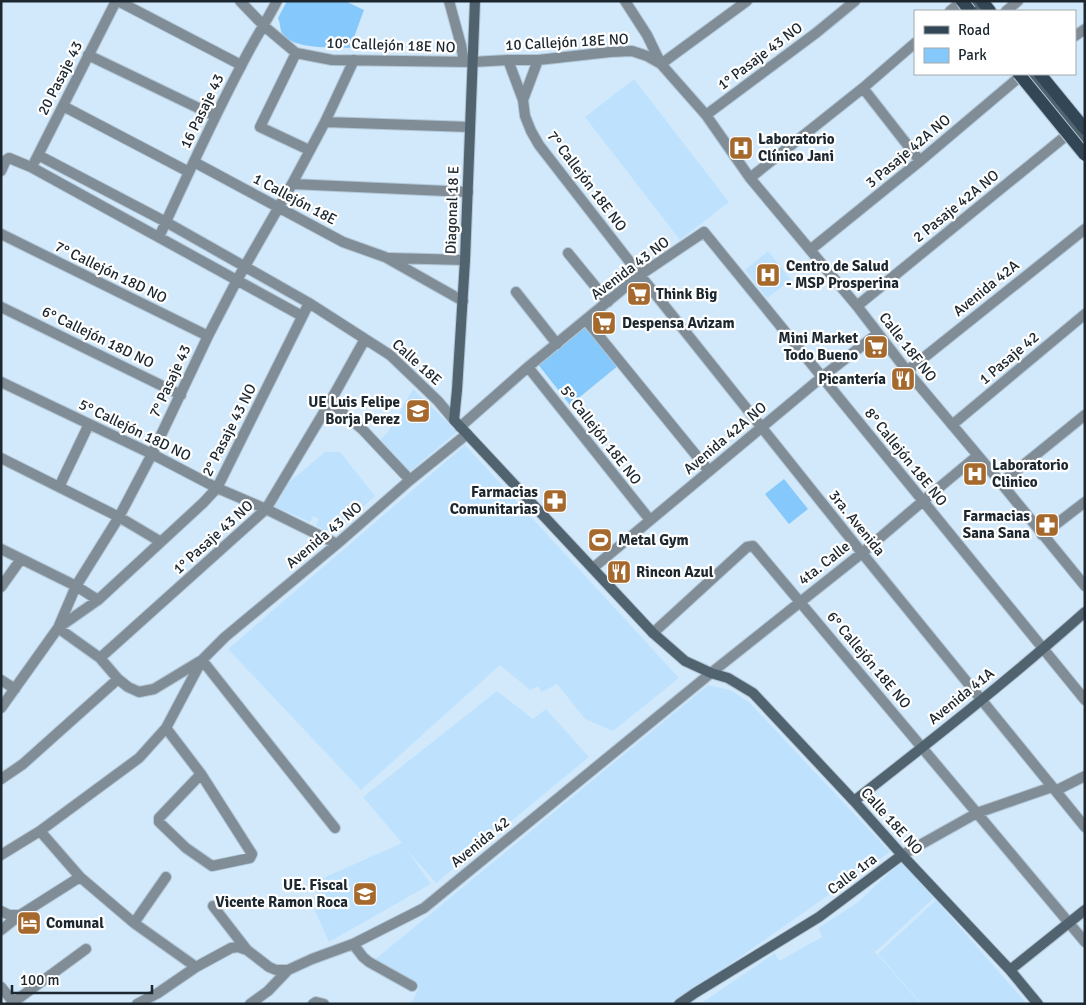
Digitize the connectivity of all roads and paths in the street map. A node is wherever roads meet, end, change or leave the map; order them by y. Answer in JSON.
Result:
{"nodes":[{"id":1,"x":117,"y":1,"type":"edge"},
{"id":2,"x":240,"y":1,"type":"edge"},
{"id":3,"x":277,"y":1,"type":"edge"},
{"id":4,"x":448,"y":1,"type":"edge"},
{"id":5,"x":475,"y":1,"type":"edge"},
{"id":6,"x":625,"y":1,"type":"edge"},
{"id":7,"x":746,"y":1,"type":"edge"},
{"id":8,"x":855,"y":1,"type":"edge"},
{"id":9,"x":962,"y":1,"type":"edge"},
{"id":10,"x":1018,"y":1,"type":"edge"},
{"id":11,"x":951,"y":10,"type":"edge"},
{"id":12,"x":1007,"y":10,"type":"edge"},
{"id":13,"x":264,"y":26,"type":"junction"},
{"id":14,"x":914,"y":44,"type":"edge"},
{"id":15,"x":296,"y":53,"type":"junction"},
{"id":16,"x":88,"y":55,"type":"junction"},
{"id":17,"x":354,"y":60,"type":"junction"},
{"id":18,"x":508,"y":60,"type":"junction"},
{"id":19,"x":538,"y":60,"type":"junction"},
{"id":20,"x":468,"y":62,"type":"junction"},
{"id":21,"x":661,"y":64,"type":"junction"},
{"id":22,"x":241,"y":65,"type":"junction"},
{"id":23,"x":1020,"y":75,"type":"edge"},
{"id":24,"x":1022,"y":75,"type":"edge"},
{"id":25,"x":1031,"y":75,"type":"edge"},
{"id":26,"x":1041,"y":75,"type":"edge"},
{"id":27,"x":863,"y":88,"type":"junction"},
{"id":28,"x":523,"y":100,"type":"junction"},
{"id":29,"x":63,"y":106,"type":"junction"},
{"id":30,"x":706,"y":115,"type":"junction"},
{"id":31,"x":215,"y":116,"type":"junction"},
{"id":32,"x":325,"y":122,"type":"junction"},
{"id":33,"x":470,"y":127,"type":"junction"},
{"id":34,"x":1080,"y":129,"type":"edge"},
{"id":35,"x":1085,"y":142,"type":"edge"},
{"id":36,"x":309,"y":150,"type":"junction"},
{"id":37,"x":38,"y":155,"type":"junction"},
{"id":38,"x":1085,"y":155,"type":"edge"},
{"id":39,"x":920,"y":161,"type":"junction"},
{"id":40,"x":194,"y":162,"type":"junction"},
{"id":41,"x":31,"y":167,"type":"junction"},
{"id":42,"x":1,"y":171,"type":"edge"},
{"id":43,"x":189,"y":172,"type":"junction"},
{"id":44,"x":750,"y":178,"type":"junction"},
{"id":45,"x":292,"y":184,"type":"junction"},
{"id":46,"x":468,"y":192,"type":"junction"},
{"id":47,"x":278,"y":207,"type":"junction"},
{"id":48,"x":166,"y":222,"type":"junction"},
{"id":49,"x":1085,"y":229,"type":"edge"},
{"id":50,"x":704,"y":232,"type":"joint"},
{"id":51,"x":1,"y":234,"type":"edge"},
{"id":52,"x":159,"y":237,"type":"junction"},
{"id":53,"x":810,"y":250,"type":"junction"},
{"id":54,"x":568,"y":253,"type":"dead end"},
{"id":55,"x":385,"y":257,"type":"junction"},
{"id":56,"x":465,"y":260,"type":"junction"},
{"id":57,"x":245,"y":266,"type":"junction"},
{"id":58,"x":640,"y":276,"type":"junction"},
{"id":59,"x":237,"y":280,"type":"junction"},
{"id":60,"x":516,"y":292,"type":"dead end"},
{"id":61,"x":462,"y":301,"type":"junction"},
{"id":62,"x":608,"y":302,"type":"junction"},
{"id":63,"x":309,"y":303,"type":"junction"},
{"id":64,"x":857,"y":306,"type":"junction"},
{"id":65,"x":1,"y":307,"type":"edge"},
{"id":66,"x":1085,"y":314,"type":"edge"},
{"id":67,"x":302,"y":316,"type":"junction"},
{"id":68,"x":586,"y":320,"type":"junction"},
{"id":69,"x":877,"y":334,"type":"junction"},
{"id":70,"x":208,"y":336,"type":"junction"},
{"id":71,"x":365,"y":339,"type":"junction"},
{"id":72,"x":557,"y":344,"type":"junction"},
{"id":73,"x":528,"y":368,"type":"junction"},
{"id":74,"x":907,"y":371,"type":"junction"},
{"id":75,"x":822,"y":377,"type":"junction"},
{"id":76,"x":1,"y":382,"type":"edge"},
{"id":77,"x":181,"y":395,"type":"junction"},
{"id":78,"x":330,"y":402,"type":"junction"},
{"id":79,"x":1085,"y":415,"type":"edge"},
{"id":80,"x":89,"y":424,"type":"junction"},
{"id":81,"x":952,"y":425,"type":"junction"},
{"id":82,"x":460,"y":427,"type":"junction"},
{"id":83,"x":762,"y":427,"type":"junction"},
{"id":84,"x":152,"y":454,"type":"junction"},
{"id":85,"x":977,"y":456,"type":"junction"},
{"id":86,"x":2,"y":460,"type":"edge"},
{"id":87,"x":709,"y":471,"type":"junction"},
{"id":88,"x":410,"y":480,"type":"junction"},
{"id":89,"x":1001,"y":483,"type":"junction"},
{"id":90,"x":59,"y":487,"type":"junction"},
{"id":91,"x":217,"y":488,"type":"junction"},
{"id":92,"x":923,"y":500,"type":"junction"},
{"id":93,"x":1085,"y":502,"type":"edge"},
{"id":94,"x":266,"y":509,"type":"junction"},
{"id":95,"x":119,"y":517,"type":"junction"},
{"id":96,"x":650,"y":520,"type":"junction"},
{"id":97,"x":1042,"y":535,"type":"junction"},
{"id":98,"x":161,"y":542,"type":"junction"},
{"id":99,"x":337,"y":544,"type":"junction"},
{"id":100,"x":1,"y":549,"type":"edge"},
{"id":101,"x":862,"y":553,"type":"junction"},
{"id":102,"x":21,"y":559,"type":"junction"},
{"id":103,"x":593,"y":568,"type":"junction"},
{"id":104,"x":76,"y":586,"type":"junction"},
{"id":105,"x":1085,"y":586,"type":"edge"},
{"id":106,"x":1,"y":587,"type":"edge"},
{"id":107,"x":98,"y":600,"type":"junction"},
{"id":108,"x":800,"y":601,"type":"junction"},
{"id":109,"x":1085,"y":612,"type":"edge"},
{"id":110,"x":58,"y":628,"type":"junction"},
{"id":111,"x":653,"y":633,"type":"junction"},
{"id":112,"x":1044,"y":649,"type":"junction"},
{"id":113,"x":100,"y":658,"type":"junction"},
{"id":114,"x":202,"y":660,"type":"junction"},
{"id":115,"x":711,"y":672,"type":"junction"},
{"id":116,"x":118,"y":679,"type":"junction"},
{"id":117,"x":1,"y":680,"type":"edge"},
{"id":118,"x":15,"y":689,"type":"junction"},
{"id":119,"x":982,"y":699,"type":"junction"},
{"id":120,"x":1085,"y":700,"type":"edge"},
{"id":121,"x":1,"y":708,"type":"edge"},
{"id":122,"x":166,"y":728,"type":"junction"},
{"id":123,"x":922,"y":748,"type":"junction"},
{"id":124,"x":201,"y":774,"type":"junction"},
{"id":125,"x":1085,"y":776,"type":"edge"},
{"id":126,"x":1,"y":779,"type":"edge"},
{"id":127,"x":1056,"y":788,"type":"junction"},
{"id":128,"x":854,"y":801,"type":"junction"},
{"id":129,"x":977,"y":813,"type":"junction"},
{"id":130,"x":1085,"y":827,"type":"edge"},
{"id":131,"x":335,"y":828,"type":"dead end"},
{"id":132,"x":40,"y":831,"type":"junction"},
{"id":133,"x":1,"y":855,"type":"edge"},
{"id":134,"x":902,"y":855,"type":"junction"},
{"id":135,"x":80,"y":877,"type":"junction"},
{"id":136,"x":166,"y":877,"type":"dead end"},
{"id":137,"x":213,"y":906,"type":"dead end"},
{"id":138,"x":1085,"y":910,"type":"edge"},
{"id":139,"x":1,"y":911,"type":"edge"},
{"id":140,"x":20,"y":915,"type":"junction"},
{"id":141,"x":134,"y":923,"type":"junction"},
{"id":142,"x":1069,"y":923,"type":"junction"},
{"id":143,"x":1,"y":930,"type":"edge"},
{"id":144,"x":1085,"y":942,"type":"edge"},
{"id":145,"x":353,"y":944,"type":"junction"},
{"id":146,"x":86,"y":949,"type":"dead end"},
{"id":147,"x":247,"y":950,"type":"junction"},
{"id":148,"x":196,"y":967,"type":"junction"},
{"id":149,"x":288,"y":970,"type":"junction"},
{"id":150,"x":1010,"y":970,"type":"junction"},
{"id":151,"x":412,"y":986,"type":"dead end"},
{"id":152,"x":1,"y":987,"type":"edge"},
{"id":153,"x":268,"y":991,"type":"junction"},
{"id":154,"x":13,"y":1003,"type":"edge"},
{"id":155,"x":137,"y":1004,"type":"edge"},
{"id":156,"x":250,"y":1004,"type":"edge"},
{"id":157,"x":267,"y":1004,"type":"edge"},
{"id":158,"x":313,"y":1004,"type":"edge"},
{"id":159,"x":324,"y":1004,"type":"edge"},
{"id":160,"x":679,"y":1004,"type":"edge"},
{"id":161,"x":1038,"y":1004,"type":"edge"}],
"edges":[{"from":1,"to":16,"type":"street","name":"20 Pasaje 43"},
{"from":1,"to":22,"type":"street"},
{"from":2,"to":13,"type":"street","name":"10° Callejón 18E NO"},
{"from":3,"to":13,"type":"street","name":"16 Pasaje 43"},
{"from":4,"to":20,"type":"street"},
{"from":5,"to":20,"type":"street","name":"Diagonal 18 E"},
{"from":6,"to":21,"type":"street","name":"Calle 18F NO"},
{"from":7,"to":21,"type":"street"},
{"from":8,"to":30,"type":"street","name":"1° Pasaje 43 NO"},
{"from":9,"to":11,"type":"street"},
{"from":10,"to":12,"type":"street"},
{"from":13,"to":15,"type":"street","name":"10° Callejón 18E NO"},
{"from":13,"to":22,"type":"street","name":"16 Pasaje 43"},
{"from":14,"to":27,"type":"street"},
{"from":15,"to":17,"type":"street","name":"10° Callejón 18E NO"},
{"from":15,"to":36,"type":"street"},
{"from":16,"to":29,"type":"street","name":"20 Pasaje 43"},
{"from":16,"to":31,"type":"street"},
{"from":17,"to":20,"type":"street","name":"10° Callejón 18E NO"},
{"from":17,"to":32,"type":"street","name":"7° Pasaje 43"},
{"from":18,"to":19,"type":"street","name":"10 Callejón 18E NO"},
{"from":18,"to":20,"type":"street","name":"10 Callejón 18E NO"},
{"from":18,"to":28,"type":"street","name":"7° Callejón 18E NO"},
{"from":19,"to":21,"type":"street","name":"10 Callejón 18E NO"},
{"from":19,"to":28,"type":"street"},
{"from":20,"to":33,"type":"street","name":"Diagonal 18 E"},
{"from":21,"to":30,"type":"street","name":"Calle 18F NO"},
{"from":22,"to":31,"type":"street","name":"16 Pasaje 43"},
{"from":23,"to":38,"type":"main road","bridge":true},
{"from":24,"to":39,"type":"street","name":"3 Pasaje 42A NO"},
{"from":25,"to":34,"type":"street"},
{"from":26,"to":34,"type":"main road"},
{"from":27,"to":39,"type":"street"},
{"from":27,"to":44,"type":"street"},
{"from":28,"to":58,"type":"street","name":"7° Callejón 18E NO"},
{"from":29,"to":37,"type":"street","name":"20 Pasaje 43"},
{"from":29,"to":43,"type":"street"},
{"from":30,"to":44,"type":"street","name":"Calle 18F NO"},
{"from":31,"to":40,"type":"street","name":"16 Pasaje 43"},
{"from":32,"to":33,"type":"street"},
{"from":32,"to":36,"type":"street","name":"7° Pasaje 43"},
{"from":33,"to":46,"type":"street","name":"Diagonal 18 E"},
{"from":34,"to":35,"type":"street"},
{"from":34,"to":64,"type":"street","name":"2 Pasaje 42A NO"},
{"from":36,"to":45,"type":"street","name":"7° Pasaje 43"},
{"from":37,"to":41,"type":"street","name":"20 Pasaje 43"},
{"from":37,"to":48,"type":"street","name":"Calle 18E"},
{"from":39,"to":53,"type":"street","name":"3 Pasaje 42A NO"},
{"from":40,"to":43,"type":"street","name":"16 Pasaje 43"},
{"from":40,"to":47,"type":"street","name":"1 Callejón 18E"},
{"from":41,"to":42,"type":"street"},
{"from":41,"to":52,"type":"street"},
{"from":43,"to":48,"type":"street","name":"16 Pasaje 43"},
{"from":44,"to":53,"type":"street","name":"Calle 18F NO"},
{"from":45,"to":46,"type":"street"},
{"from":45,"to":47,"type":"street","name":"7° Pasaje 43"},
{"from":46,"to":56,"type":"street","name":"Diagonal 18 E"},
{"from":47,"to":55,"type":"street","name":"1 Callejón 18E"},
{"from":47,"to":57,"type":"street","name":"7° Pasaje 43"},
{"from":48,"to":52,"type":"street","name":"16 Pasaje 43"},
{"from":48,"to":57,"type":"street","name":"Calle 18E"},
{"from":49,"to":74,"type":"street","name":"Avenida 42A"},
{"from":50,"to":58,"type":"street","name":"Avenida 43 NO"},
{"from":50,"to":75,"type":"street","name":"8° Callejón 18E NO"},
{"from":51,"to":70,"type":"street","name":"7° Callejón 18D NO"},
{"from":52,"to":59,"type":"street"},
{"from":53,"to":64,"type":"street","name":"Calle 18F NO"},
{"from":54,"to":62,"type":"street"},
{"from":55,"to":56,"type":"street","name":"1 Callejón 18E"},
{"from":55,"to":61,"type":"street","name":"1 Callejón 18E"},
{"from":56,"to":61,"type":"street","name":"Diagonal 18 E"},
{"from":57,"to":59,"type":"street","name":"7° Pasaje 43"},
{"from":57,"to":63,"type":"street","name":"Calle 18E"},
{"from":58,"to":62,"type":"street","name":"Avenida 43 NO"},
{"from":58,"to":83,"type":"street","name":"3ra. Avenida"},
{"from":59,"to":67,"type":"street"},
{"from":59,"to":70,"type":"street","name":"7° Pasaje 43"},
{"from":60,"to":72,"type":"street"},
{"from":61,"to":82,"type":"street","name":"Diagonal 18 E"},
{"from":62,"to":68,"type":"street","name":"Avenida 43 NO"},
{"from":63,"to":67,"type":"street","name":"2° Pasaje 43 NO"},
{"from":63,"to":71,"type":"street","name":"Calle 18E"},
{"from":64,"to":69,"type":"street","name":"Calle 18F NO"},
{"from":65,"to":77,"type":"street","name":"6° Callejón 18D NO"},
{"from":66,"to":81,"type":"street","name":"1 Pasaje 42"},
{"from":67,"to":91,"type":"street","name":"2° Pasaje 43 NO"},
{"from":68,"to":72,"type":"street","name":"Avenida 43 NO"},
{"from":68,"to":87,"type":"street"},
{"from":69,"to":74,"type":"street","name":"Calle 18F NO"},
{"from":69,"to":75,"type":"street","name":"Avenida 42A NO"},
{"from":70,"to":77,"type":"street","name":"7° Pasaje 43"},
{"from":71,"to":78,"type":"street","name":"1° Pasaje 43 NO"},
{"from":71,"to":82,"type":"street","name":"Calle 18E"},
{"from":72,"to":73,"type":"street","name":"Avenida 43 NO"},
{"from":73,"to":82,"type":"street","name":"Avenida 43 NO"},
{"from":73,"to":96,"type":"street","name":"5° Callejón 18E NO"},
{"from":74,"to":81,"type":"street","name":"Calle 18F NO"},
{"from":75,"to":83,"type":"street","name":"Avenida 42A NO"},
{"from":75,"to":92,"type":"street","name":"8° Callejón 18E NO"},
{"from":76,"to":80,"type":"street","name":"5° Callejón 18D NO"},
{"from":77,"to":84,"type":"street","name":"7° Pasaje 43"},
{"from":78,"to":88,"type":"street"},
{"from":78,"to":94,"type":"street","name":"1° Pasaje 43 NO"},
{"from":79,"to":89,"type":"street"},
{"from":80,"to":84,"type":"street","name":"5° Callejón 18D NO"},
{"from":80,"to":90,"type":"street"},
{"from":81,"to":85,"type":"street","name":"Calle 18F NO"},
{"from":82,"to":88,"type":"street","name":"Avenida 43 NO"},
{"from":82,"to":103,"type":"street","name":"Calle 18E"},
{"from":83,"to":87,"type":"street","name":"Avenida 42A NO"},
{"from":83,"to":101,"type":"street","name":"3ra. Avenida"},
{"from":84,"to":91,"type":"street","name":"5° Callejón 18D NO"},
{"from":84,"to":95,"type":"street","name":"7° Pasaje 43"},
{"from":85,"to":89,"type":"street","name":"Calle 18F NO"},
{"from":85,"to":92,"type":"street","name":"4ta. Calle"},
{"from":86,"to":90,"type":"street"},
{"from":87,"to":96,"type":"street","name":"Avenida 42A NO"},
{"from":88,"to":99,"type":"street","name":"Avenida 43 NO"},
{"from":89,"to":97,"type":"street","name":"Calle 18F NO"},
{"from":90,"to":95,"type":"street"},
{"from":91,"to":94,"type":"street","name":"5° Callejón 18D NO"},
{"from":91,"to":98,"type":"street","name":"2° Pasaje 43 NO"},
{"from":92,"to":101,"type":"street","name":"4ta. Calle"},
{"from":92,"to":112,"type":"street","name":"8° Callejón 18E NO"},
{"from":93,"to":97,"type":"street"},
{"from":94,"to":99,"type":"street","name":"5° Callejón 18D NO"},
{"from":94,"to":113,"type":"street","name":"1° Pasaje 43 NO"},
{"from":95,"to":98,"type":"street"},
{"from":95,"to":104,"type":"street","name":"7° Pasaje 43"},
{"from":96,"to":103,"type":"street","name":"Avenida 42A NO"},
{"from":97,"to":105,"type":"street","name":"Calle 18F NO"},
{"from":98,"to":107,"type":"street","name":"2° Pasaje 43 NO"},
{"from":99,"to":114,"type":"street","name":"Avenida 43 NO"},
{"from":100,"to":102,"type":"street"},
{"from":101,"to":108,"type":"street","name":"4ta. Calle"},
{"from":101,"to":119,"type":"street","name":"3ra. Avenida"},
{"from":102,"to":104,"type":"street"},
{"from":102,"to":106,"type":"street"},
{"from":103,"to":111,"type":"street","name":"Calle 18E"},
{"from":104,"to":107,"type":"street"},
{"from":104,"to":110,"type":"street","name":"7° Pasaje 43"},
{"from":107,"to":110,"type":"street","name":"2° Pasaje 43 NO"},
{"from":108,"to":111,"type":"street","name":"6° Callejón 18E NO"},
{"from":108,"to":115,"type":"street","name":"4ta. Calle"},
{"from":108,"to":123,"type":"street","name":"6° Callejón 18E NO"},
{"from":109,"to":112,"type":"street","name":"Avenida 41A"},
{"from":110,"to":113,"type":"street","name":"Avenida 43 NO"},
{"from":110,"to":118,"type":"street","name":"7° Pasaje 43"},
{"from":111,"to":115,"type":"street","name":"Calle 18E"},
{"from":112,"to":119,"type":"street","name":"Avenida 41A"},
{"from":112,"to":120,"type":"street","name":"8° Callejón 18E NO"},
{"from":113,"to":116,"type":"street","name":"Avenida 43 NO"},
{"from":114,"to":116,"type":"street","name":"Avenida 43 NO"},
{"from":114,"to":122,"type":"street","name":"Avenida 43 NO"},
{"from":114,"to":131,"type":"street"},
{"from":115,"to":128,"type":"street","name":"Calle 18E NO"},
{"from":115,"to":145,"type":"street","name":"Avenida 42"},
{"from":116,"to":126,"type":"street"},
{"from":117,"to":118,"type":"street"},
{"from":118,"to":121,"type":"street","name":"7° Pasaje 43"},
{"from":119,"to":123,"type":"street","name":"Avenida 41A"},
{"from":119,"to":127,"type":"street","name":"3ra. Avenida"},
{"from":122,"to":124,"type":"street"},
{"from":122,"to":132,"type":"street","name":"Avenida 43 NO"},
{"from":123,"to":128,"type":"street","name":"Avenida 41A"},
{"from":123,"to":129,"type":"street","name":"6° Callejón 18E NO"},
{"from":124,"to":124,"type":"street"},
{"from":125,"to":127,"type":"street","name":"Calle 1ra"},
{"from":127,"to":129,"type":"street","name":"Calle 1ra"},
{"from":127,"to":130,"type":"street"},
{"from":128,"to":134,"type":"street","name":"Calle 18E NO"},
{"from":129,"to":134,"type":"street","name":"Calle 1ra"},
{"from":129,"to":142,"type":"street","name":"6° Callejón 18E NO"},
{"from":132,"to":133,"type":"street","name":"Avenida 43 NO"},
{"from":132,"to":135,"type":"street"},
{"from":134,"to":150,"type":"street","name":"Calle 18E NO"},
{"from":134,"to":160,"type":"street","name":"Calle 1ra"},
{"from":135,"to":140,"type":"street"},
{"from":135,"to":141,"type":"street"},
{"from":136,"to":141,"type":"street"},
{"from":137,"to":147,"type":"street"},
{"from":138,"to":142,"type":"street"},
{"from":139,"to":140,"type":"street"},
{"from":140,"to":143,"type":"street"},
{"from":141,"to":148,"type":"street"},
{"from":142,"to":144,"type":"street","name":"6° Callejón 18E NO"},
{"from":142,"to":150,"type":"street"},
{"from":145,"to":149,"type":"street","name":"Avenida 42"},
{"from":145,"to":151,"type":"street"},
{"from":146,"to":154,"type":"street"},
{"from":147,"to":148,"type":"street"},
{"from":147,"to":149,"type":"street"},
{"from":148,"to":155,"type":"street"},
{"from":149,"to":153,"type":"street","name":"Avenida 42"},
{"from":150,"to":161,"type":"street","name":"Calle 18E NO"},
{"from":152,"to":154,"type":"street"},
{"from":153,"to":156,"type":"street","name":"Avenida 42"},
{"from":153,"to":157,"type":"street"},
{"from":158,"to":159,"type":"street"}]}
